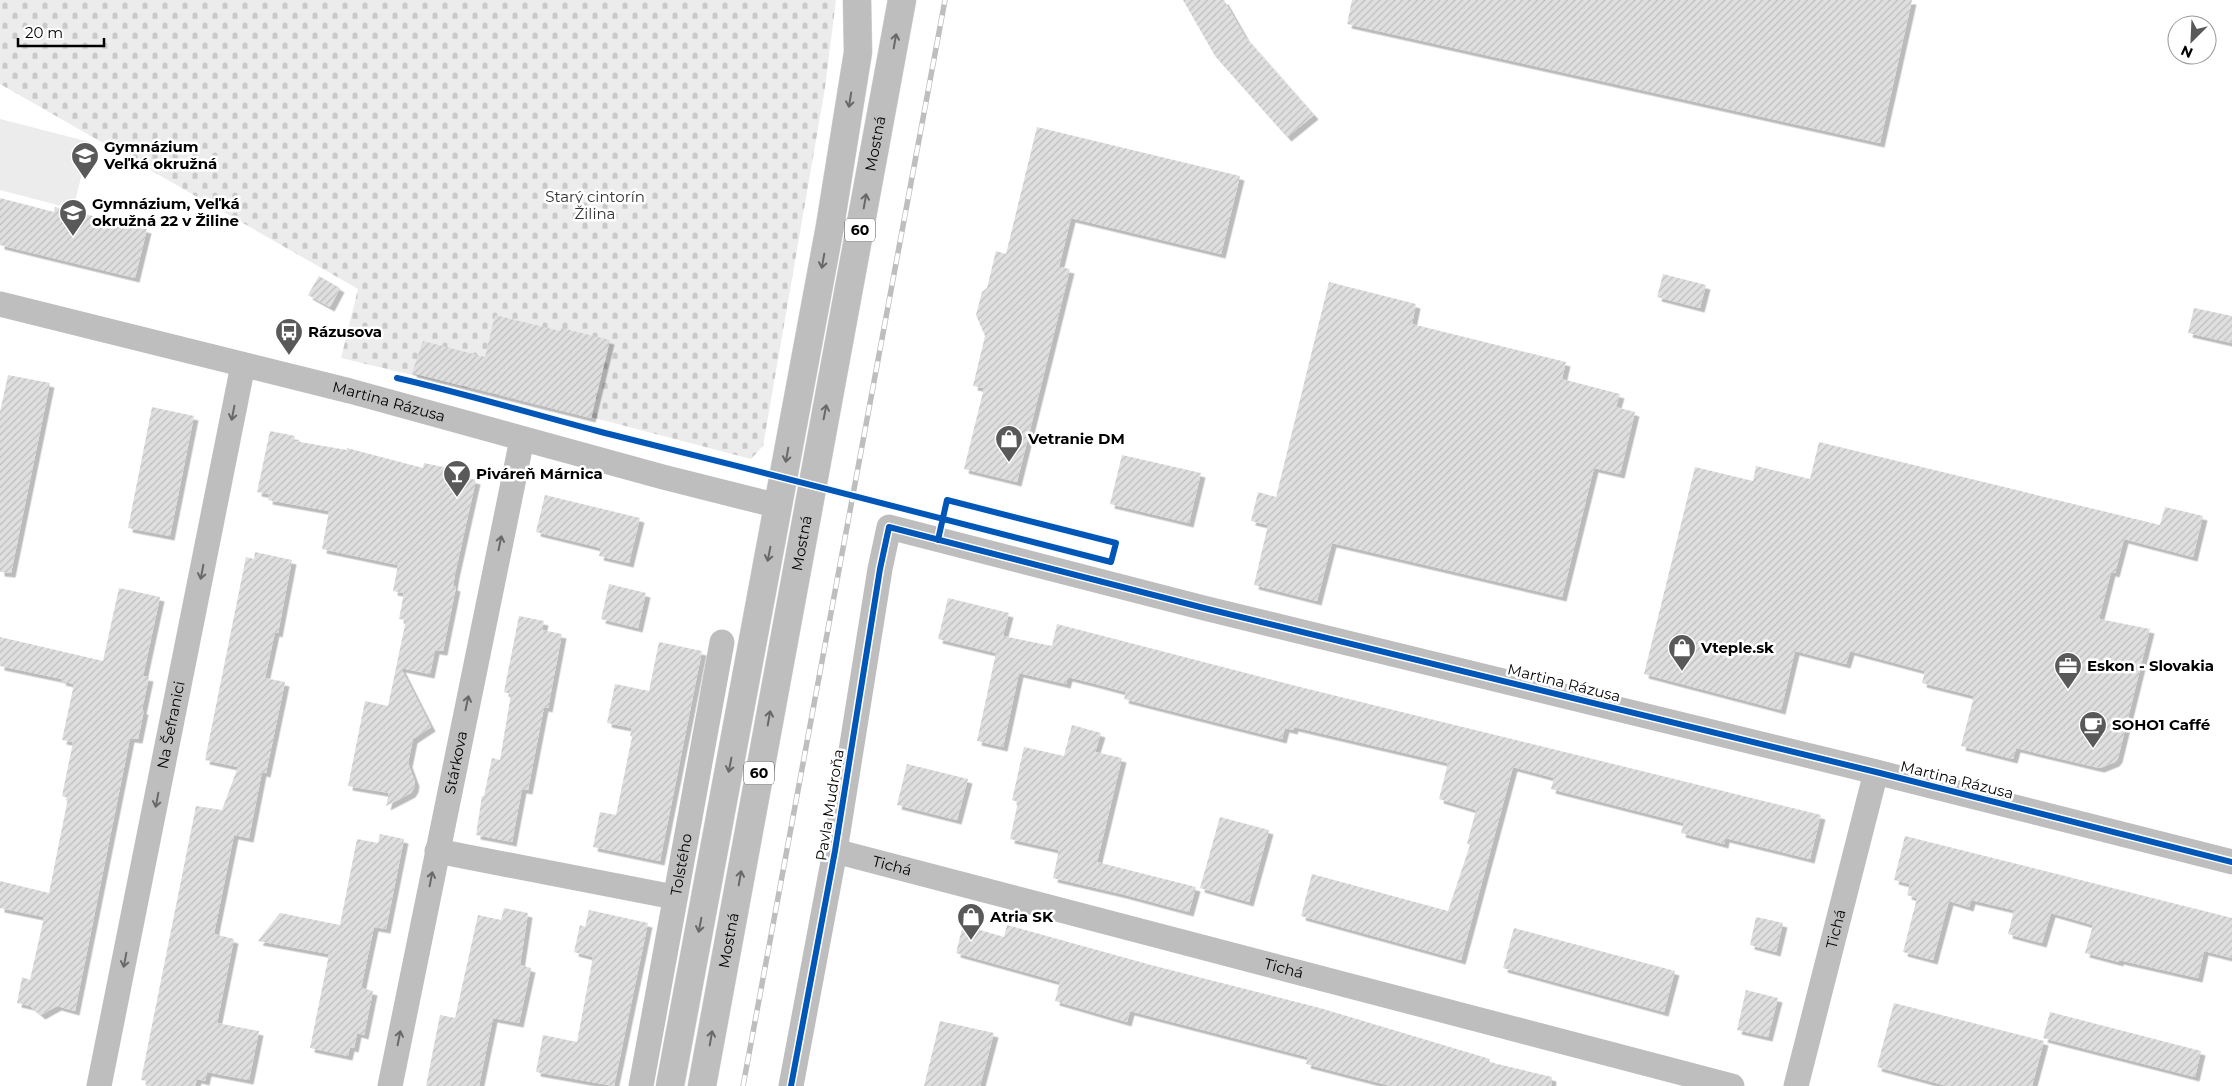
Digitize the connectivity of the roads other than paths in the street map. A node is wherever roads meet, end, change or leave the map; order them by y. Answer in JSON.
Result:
{"nodes":[{"id":1,"x":857,"y":0,"type":"edge"},
{"id":2,"x":876,"y":0,"type":"edge"},
{"id":3,"x":902,"y":0,"type":"edge"},
{"id":4,"x":858,"y":52,"type":"junction"},
{"id":5,"x":0,"y":304,"type":"edge"},
{"id":6,"x":243,"y":365,"type":"junction"},
{"id":7,"x":522,"y":438,"type":"junction"},
{"id":8,"x":778,"y":506,"type":"junction"},
{"id":9,"x":889,"y":527,"type":"joint"},
{"id":10,"x":722,"y":642,"type":"dead end"},
{"id":11,"x":1876,"y":772,"type":"junction"},
{"id":12,"x":437,"y":851,"type":"junction"},
{"id":13,"x":835,"y":851,"type":"junction"},
{"id":14,"x":2232,"y":862,"type":"edge"},
{"id":15,"x":674,"y":897,"type":"junction"},
{"id":16,"x":99,"y":1086,"type":"edge"},
{"id":17,"x":390,"y":1086,"type":"edge"},
{"id":18,"x":641,"y":1086,"type":"edge"},
{"id":19,"x":670,"y":1086,"type":"edge"},
{"id":20,"x":702,"y":1086,"type":"edge"},
{"id":21,"x":791,"y":1086,"type":"edge"},
{"id":22,"x":1732,"y":1086,"type":"edge"},
{"id":23,"x":1796,"y":1086,"type":"edge"}],
"edges":[{"from":1,"to":4,"type":"main road","name":"Mostná","number":"60"},
{"from":2,"to":4,"type":"main road"},
{"from":20,"to":3,"type":"main road","name":"Mostná","number":"60","one_way":true},
{"from":4,"to":8,"type":"main road","name":"Mostná","number":"60","one_way":true},
{"from":5,"to":6,"type":"street","name":"Martina Rázusa"},
{"from":6,"to":7,"type":"street","name":"Martina Rázusa"},
{"from":6,"to":16,"type":"street","name":"Na Šefranici","one_way":true},
{"from":7,"to":8,"type":"street","name":"Martina Rázusa"},
{"from":12,"to":7,"type":"street","name":"Stárkova","one_way":true},
{"from":8,"to":19,"type":"main road","name":"Mostná","number":"60","one_way":true},
{"from":9,"to":11,"type":"street","name":"Martina Rázusa"},
{"from":9,"to":13,"type":"street","name":"Pavla Mudroňa"},
{"from":10,"to":15,"type":"street","name":"Tolstého"},
{"from":11,"to":14,"type":"street","name":"Martina Rázusa"},
{"from":11,"to":23,"type":"street","name":"Tichá"},
{"from":12,"to":15,"type":"street"},
{"from":17,"to":12,"type":"street","name":"Stárkova","one_way":true},
{"from":13,"to":21,"type":"street","name":"Pavla Mudroňa"},
{"from":13,"to":22,"type":"street","name":"Tichá"},
{"from":15,"to":18,"type":"street","name":"Tolstého"}]}
